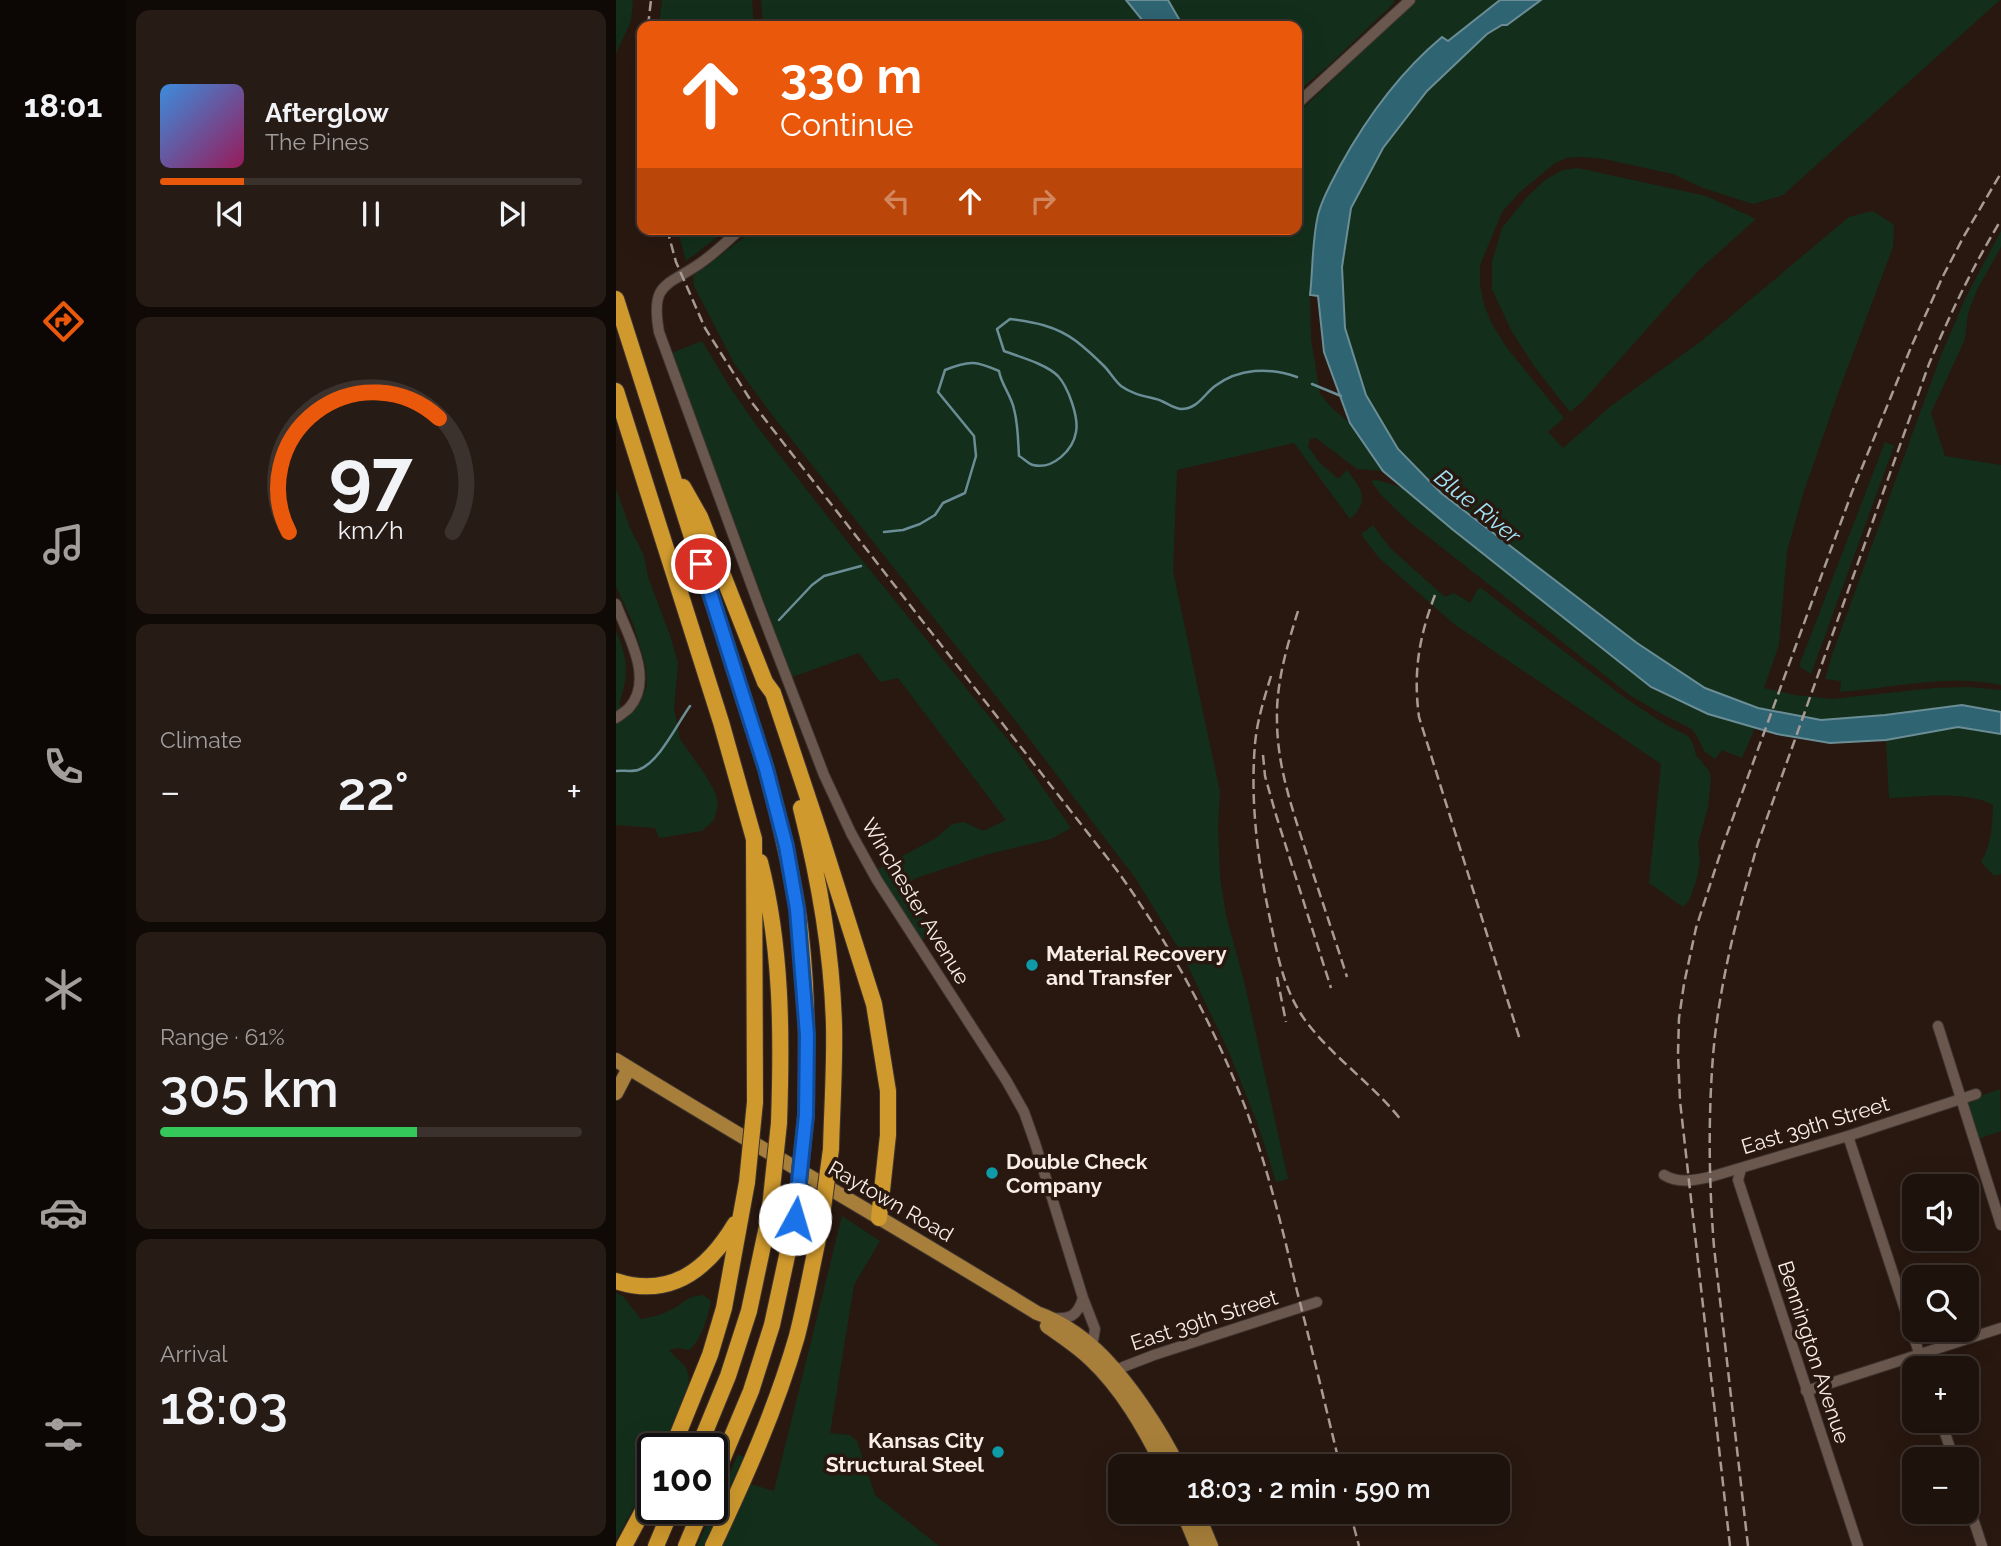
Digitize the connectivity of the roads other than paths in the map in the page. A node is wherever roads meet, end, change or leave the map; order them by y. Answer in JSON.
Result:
{"nodes":[{"id":1,"x":1410,"y":0,"type":"edge"},
{"id":2,"x":1302,"y":99,"type":"edge"},
{"id":3,"x":734,"y":235,"type":"edge"},
{"id":4,"x":616,"y":299,"type":"edge"},
{"id":5,"x":616,"y":391,"type":"edge"},
{"id":6,"x":668,"y":461,"type":"junction"},
{"id":7,"x":616,"y":604,"type":"edge"},
{"id":8,"x":765,"y":682,"type":"junction"},
{"id":9,"x":616,"y":718,"type":"edge"},
{"id":10,"x":754,"y":839,"type":"junction"},
{"id":11,"x":1938,"y":1026,"type":"dead end"},
{"id":12,"x":622,"y":1064,"type":"edge"},
{"id":13,"x":616,"y":1093,"type":"edge"},
{"id":14,"x":1976,"y":1094,"type":"dead end"},
{"id":15,"x":1960,"y":1099,"type":"junction"},
{"id":16,"x":1847,"y":1136,"type":"junction"},
{"id":17,"x":1741,"y":1169,"type":"junction"},
{"id":18,"x":1664,"y":1175,"type":"dead end"},
{"id":19,"x":740,"y":1216,"type":"junction"},
{"id":20,"x":879,"y":1218,"type":"junction"},
{"id":21,"x":2001,"y":1225,"type":"edge"},
{"id":22,"x":616,"y":1282,"type":"edge"},
{"id":23,"x":1083,"y":1298,"type":"junction"},
{"id":24,"x":1317,"y":1302,"type":"dead end"},
{"id":25,"x":1044,"y":1316,"type":"junction"},
{"id":26,"x":2001,"y":1328,"type":"edge"},
{"id":27,"x":1087,"y":1349,"type":"junction"},
{"id":28,"x":1920,"y":1354,"type":"junction"},
{"id":29,"x":1110,"y":1372,"type":"junction"},
{"id":30,"x":1806,"y":1391,"type":"junction"},
{"id":31,"x":679,"y":1433,"type":"edge"},
{"id":32,"x":704,"y":1433,"type":"edge"},
{"id":33,"x":728,"y":1446,"type":"edge"},
{"id":34,"x":1156,"y":1454,"type":"edge"},
{"id":35,"x":1171,"y":1454,"type":"edge"},
{"id":36,"x":637,"y":1522,"type":"edge"},
{"id":37,"x":665,"y":1524,"type":"edge"},
{"id":38,"x":695,"y":1524,"type":"edge"},
{"id":39,"x":1191,"y":1524,"type":"edge"},
{"id":40,"x":1195,"y":1524,"type":"edge"},
{"id":41,"x":1975,"y":1524,"type":"edge"},
{"id":42,"x":624,"y":1546,"type":"edge"},
{"id":43,"x":656,"y":1546,"type":"edge"},
{"id":44,"x":686,"y":1546,"type":"edge"},
{"id":45,"x":713,"y":1546,"type":"edge"},
{"id":46,"x":1197,"y":1546,"type":"edge"},
{"id":47,"x":1211,"y":1546,"type":"edge"},
{"id":48,"x":1857,"y":1546,"type":"edge"},
{"id":49,"x":1982,"y":1546,"type":"edge"}],
"edges":[{"from":1,"to":2,"type":"street"},
{"from":3,"to":23,"type":"street","name":"Winchester Avenue"},
{"from":4,"to":6,"type":"highway"},
{"from":5,"to":10,"type":"highway"},
{"from":6,"to":8,"type":"highway"},
{"from":6,"to":33,"type":"highway","bridge":true},
{"from":7,"to":9,"type":"street"},
{"from":8,"to":20,"type":"highway"},
{"from":8,"to":45,"type":"highway","bridge":true},
{"from":10,"to":19,"type":"highway","bridge":true},
{"from":10,"to":32,"type":"highway","bridge":true},
{"from":11,"to":15,"type":"street"},
{"from":12,"to":13,"type":"main road"},
{"from":12,"to":20,"type":"main road","name":"Raytown Road"},
{"from":14,"to":15,"type":"street","name":"East 39th Street"},
{"from":15,"to":16,"type":"street","name":"East 39th Street"},
{"from":15,"to":21,"type":"street"},
{"from":16,"to":17,"type":"street","name":"East 39th Street"},
{"from":16,"to":28,"type":"street"},
{"from":17,"to":18,"type":"street","name":"East 39th Street"},
{"from":17,"to":30,"type":"street","name":"Bennington Avenue"},
{"from":19,"to":22,"type":"highway"},
{"from":19,"to":31,"type":"highway"},
{"from":20,"to":25,"type":"main road","name":"Raytown Road"},
{"from":23,"to":25,"type":"street"},
{"from":23,"to":27,"type":"street","name":"Winchester Avenue"},
{"from":24,"to":29,"type":"street","name":"East 39th Street"},
{"from":25,"to":27,"type":"main road","name":"Raytown Road"},
{"from":26,"to":28,"type":"street"},
{"from":27,"to":29,"type":"main road","name":"Raytown Road"},
{"from":28,"to":30,"type":"street"},
{"from":29,"to":34,"type":"main road","name":"Raytown Road"},
{"from":29,"to":35,"type":"main road","name":"Raytown Road"},
{"from":30,"to":48,"type":"street","name":"Bennington Avenue"},
{"from":36,"to":42,"type":"highway"},
{"from":37,"to":43,"type":"highway"},
{"from":38,"to":44,"type":"highway"},
{"from":39,"to":46,"type":"main road"},
{"from":40,"to":47,"type":"main road"},
{"from":41,"to":49,"type":"street"}]}
